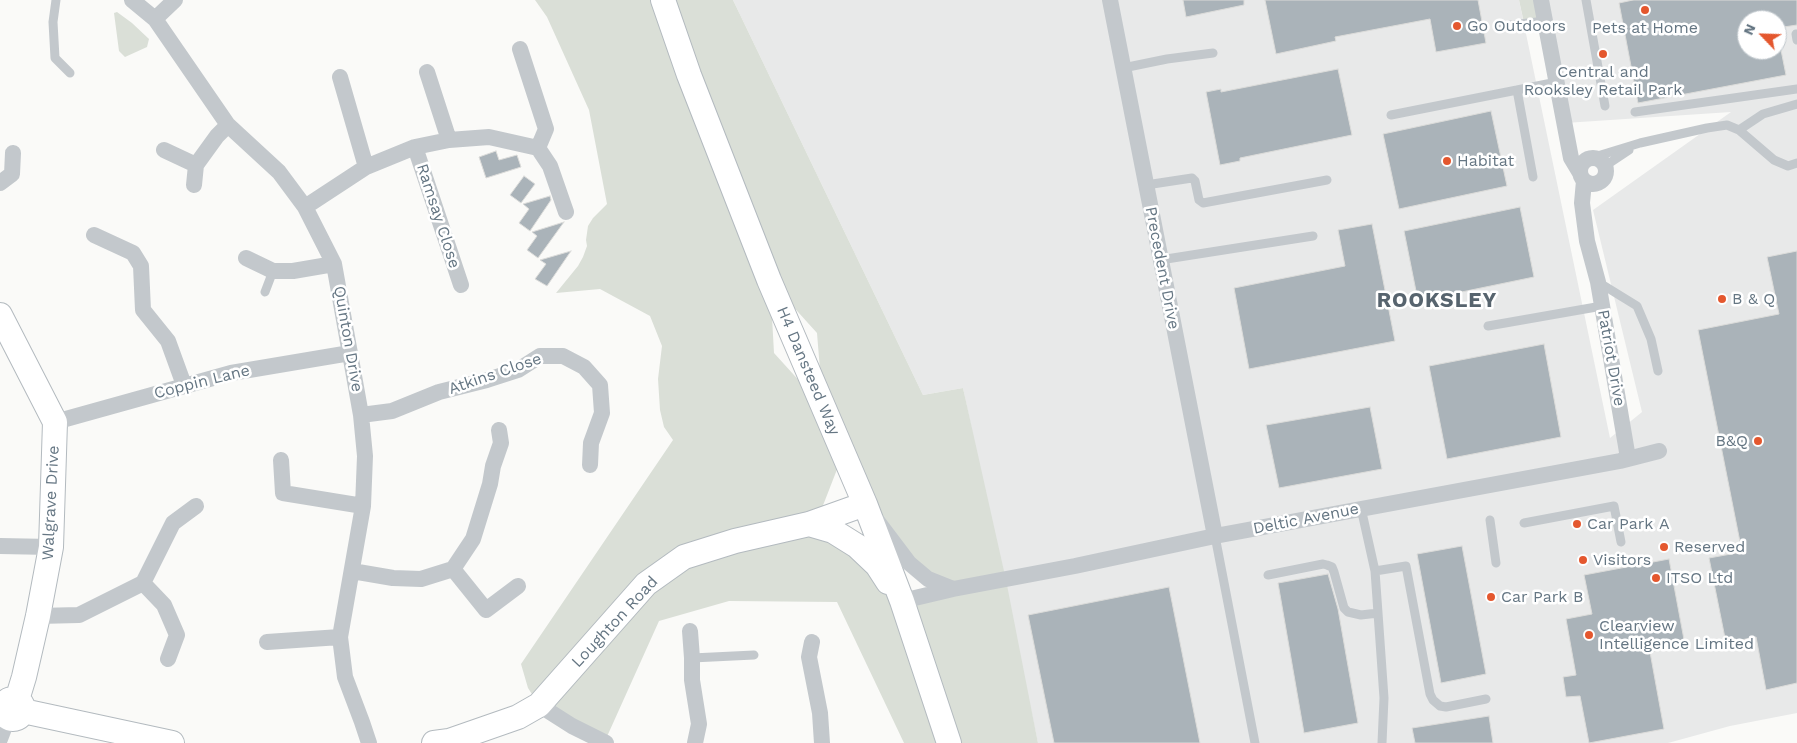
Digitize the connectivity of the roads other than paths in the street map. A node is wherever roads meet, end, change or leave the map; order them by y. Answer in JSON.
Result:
{"nodes":[{"id":1,"x":56,"y":0,"type":"edge"},
{"id":2,"x":132,"y":0,"type":"edge"},
{"id":3,"x":175,"y":0,"type":"edge"},
{"id":4,"x":663,"y":0,"type":"edge"},
{"id":5,"x":1110,"y":0,"type":"edge"},
{"id":6,"x":1541,"y":0,"type":"edge"},
{"id":7,"x":1586,"y":0,"type":"edge"},
{"id":8,"x":155,"y":19,"type":"junction"},
{"id":9,"x":1545,"y":22,"type":"junction"},
{"id":10,"x":1503,"y":26,"type":"dead end"},
{"id":11,"x":520,"y":49,"type":"dead end"},
{"id":12,"x":1213,"y":53,"type":"dead end"},
{"id":13,"x":1123,"y":68,"type":"junction"},
{"id":14,"x":427,"y":72,"type":"dead end"},
{"id":15,"x":70,"y":73,"type":"dead end"},
{"id":16,"x":340,"y":77,"type":"dead end"},
{"id":17,"x":1557,"y":82,"type":"junction"},
{"id":18,"x":1797,"y":89,"type":"edge"},
{"id":19,"x":1517,"y":90,"type":"junction"},
{"id":20,"x":1797,"y":104,"type":"edge"},
{"id":21,"x":1605,"y":106,"type":"dead end"},
{"id":22,"x":1635,"y":112,"type":"dead end"},
{"id":23,"x":1392,"y":115,"type":"dead end"},
{"id":24,"x":1565,"y":123,"type":"junction"},
{"id":25,"x":228,"y":125,"type":"junction"},
{"id":26,"x":1739,"y":130,"type":"junction"},
{"id":27,"x":449,"y":140,"type":"junction"},
{"id":28,"x":1640,"y":143,"type":"junction"},
{"id":29,"x":415,"y":147,"type":"junction"},
{"id":30,"x":538,"y":148,"type":"junction"},
{"id":31,"x":164,"y":150,"type":"dead end"},
{"id":32,"x":13,"y":153,"type":"dead end"},
{"id":33,"x":1598,"y":162,"type":"junction"},
{"id":34,"x":1797,"y":163,"type":"edge"},
{"id":35,"x":196,"y":165,"type":"junction"},
{"id":36,"x":366,"y":166,"type":"junction"},
{"id":37,"x":1533,"y":177,"type":"dead end"},
{"id":38,"x":1587,"y":179,"type":"junction"},
{"id":39,"x":1327,"y":180,"type":"dead end"},
{"id":40,"x":0,"y":183,"type":"edge"},
{"id":41,"x":194,"y":185,"type":"dead end"},
{"id":42,"x":1146,"y":185,"type":"junction"},
{"id":43,"x":305,"y":207,"type":"junction"},
{"id":44,"x":566,"y":212,"type":"dead end"},
{"id":45,"x":94,"y":235,"type":"dead end"},
{"id":46,"x":1313,"y":236,"type":"dead end"},
{"id":47,"x":246,"y":258,"type":"dead end"},
{"id":48,"x":1160,"y":260,"type":"junction"},
{"id":49,"x":334,"y":264,"type":"junction"},
{"id":50,"x":274,"y":270,"type":"junction"},
{"id":51,"x":1598,"y":282,"type":"junction"},
{"id":52,"x":460,"y":285,"type":"dead end"},
{"id":53,"x":265,"y":292,"type":"dead end"},
{"id":54,"x":1602,"y":306,"type":"junction"},
{"id":55,"x":0,"y":315,"type":"edge"},
{"id":56,"x":1488,"y":326,"type":"dead end"},
{"id":57,"x":350,"y":353,"type":"junction"},
{"id":58,"x":1658,"y":371,"type":"dead end"},
{"id":59,"x":184,"y":385,"type":"junction"},
{"id":60,"x":361,"y":414,"type":"junction"},
{"id":61,"x":55,"y":422,"type":"junction"},
{"id":62,"x":499,"y":430,"type":"dead end"},
{"id":63,"x":1660,"y":452,"type":"dead end"},
{"id":64,"x":1628,"y":458,"type":"junction"},
{"id":65,"x":281,"y":460,"type":"dead end"},
{"id":66,"x":590,"y":465,"type":"dead end"},
{"id":67,"x":865,"y":504,"type":"junction"},
{"id":68,"x":196,"y":506,"type":"dead end"},
{"id":69,"x":363,"y":506,"type":"junction"},
{"id":70,"x":1361,"y":508,"type":"junction"},
{"id":71,"x":1490,"y":520,"type":"dead end"},
{"id":72,"x":1524,"y":523,"type":"dead end"},
{"id":73,"x":809,"y":524,"type":"junction"},
{"id":74,"x":1215,"y":536,"type":"junction"},
{"id":75,"x":1621,"y":542,"type":"dead end"},
{"id":76,"x":0,"y":546,"type":"edge"},
{"id":77,"x":51,"y":547,"type":"junction"},
{"id":78,"x":1496,"y":564,"type":"dead end"},
{"id":79,"x":452,"y":568,"type":"junction"},
{"id":80,"x":352,"y":571,"type":"junction"},
{"id":81,"x":1375,"y":571,"type":"junction"},
{"id":82,"x":1268,"y":575,"type":"dead end"},
{"id":83,"x":144,"y":583,"type":"junction"},
{"id":84,"x":518,"y":586,"type":"dead end"},
{"id":85,"x":953,"y":589,"type":"junction"},
{"id":86,"x":902,"y":602,"type":"junction"},
{"id":87,"x":1378,"y":613,"type":"junction"},
{"id":88,"x":38,"y":616,"type":"junction"},
{"id":89,"x":690,"y":631,"type":"dead end"},
{"id":90,"x":340,"y":637,"type":"junction"},
{"id":91,"x":267,"y":642,"type":"dead end"},
{"id":92,"x":812,"y":642,"type":"dead end"},
{"id":93,"x":754,"y":655,"type":"dead end"},
{"id":94,"x":692,"y":658,"type":"junction"},
{"id":95,"x":168,"y":659,"type":"dead end"},
{"id":96,"x":1486,"y":699,"type":"dead end"},
{"id":97,"x":539,"y":705,"type":"junction"},
{"id":98,"x":8,"y":714,"type":"edge"},
{"id":99,"x":172,"y":743,"type":"edge"},
{"id":100,"x":369,"y":743,"type":"edge"},
{"id":101,"x":434,"y":743,"type":"edge"},
{"id":102,"x":606,"y":743,"type":"edge"},
{"id":103,"x":695,"y":743,"type":"edge"},
{"id":104,"x":822,"y":743,"type":"edge"},
{"id":105,"x":949,"y":743,"type":"edge"},
{"id":106,"x":1255,"y":743,"type":"edge"},
{"id":107,"x":1382,"y":743,"type":"edge"}],
"edges":[{"from":1,"to":15,"type":"lane"},
{"from":2,"to":8,"type":"street","name":"Quinton Drive"},
{"from":3,"to":8,"type":"street"},
{"from":4,"to":67,"type":"street","name":"H4 Dansteed Way"},
{"from":5,"to":13,"type":"street","name":"Precedent Drive"},
{"from":6,"to":9,"type":"street"},
{"from":7,"to":21,"type":"lane"},
{"from":8,"to":25,"type":"street","name":"Quinton Drive"},
{"from":9,"to":10,"type":"lane"},
{"from":9,"to":17,"type":"street"},
{"from":11,"to":30,"type":"street"},
{"from":12,"to":13,"type":"lane"},
{"from":13,"to":42,"type":"street","name":"Precedent Drive"},
{"from":14,"to":27,"type":"street"},
{"from":16,"to":36,"type":"street"},
{"from":17,"to":19,"type":"lane"},
{"from":17,"to":24,"type":"street"},
{"from":18,"to":22,"type":"lane"},
{"from":19,"to":23,"type":"lane"},
{"from":19,"to":37,"type":"lane"},
{"from":20,"to":26,"type":"lane"},
{"from":24,"to":33,"type":"street"},
{"from":24,"to":38,"type":"street"},
{"from":25,"to":35,"type":"street"},
{"from":25,"to":43,"type":"street","name":"Quinton Drive"},
{"from":26,"to":28,"type":"lane"},
{"from":26,"to":34,"type":"lane"},
{"from":27,"to":29,"type":"street","name":"Ramsay Close"},
{"from":27,"to":30,"type":"street","name":"Ramsay Close"},
{"from":28,"to":33,"type":"lane"},
{"from":28,"to":33,"type":"lane"},
{"from":29,"to":36,"type":"street","name":"Ramsay Close"},
{"from":29,"to":52,"type":"street","name":"Ramsay Close"},
{"from":30,"to":44,"type":"street"},
{"from":31,"to":35,"type":"street"},
{"from":32,"to":40,"type":"street"},
{"from":33,"to":38,"type":"street"},
{"from":33,"to":38,"type":"street"},
{"from":35,"to":41,"type":"street"},
{"from":36,"to":43,"type":"street","name":"Ramsay Close"},
{"from":38,"to":51,"type":"street","name":"Patriot Drive"},
{"from":39,"to":42,"type":"lane"},
{"from":42,"to":48,"type":"street","name":"Precedent Drive"},
{"from":43,"to":49,"type":"street","name":"Quinton Drive"},
{"from":45,"to":59,"type":"street"},
{"from":46,"to":48,"type":"lane"},
{"from":47,"to":50,"type":"street"},
{"from":48,"to":74,"type":"street","name":"Precedent Drive"},
{"from":49,"to":50,"type":"street"},
{"from":49,"to":57,"type":"street","name":"Quinton Drive"},
{"from":50,"to":53,"type":"lane"},
{"from":51,"to":54,"type":"street","name":"Patriot Drive"},
{"from":51,"to":58,"type":"lane"},
{"from":54,"to":56,"type":"lane"},
{"from":54,"to":64,"type":"street","name":"Patriot Drive"},
{"from":55,"to":61,"type":"street","name":"Walgrave Drive"},
{"from":57,"to":59,"type":"street","name":"Coppin Lane"},
{"from":57,"to":60,"type":"street","name":"Quinton Drive"},
{"from":59,"to":61,"type":"street","name":"Coppin Lane"},
{"from":60,"to":66,"type":"street","name":"Atkins Close"},
{"from":60,"to":69,"type":"street","name":"Quinton Drive"},
{"from":61,"to":77,"type":"street","name":"Walgrave Drive"},
{"from":62,"to":79,"type":"street"},
{"from":63,"to":64,"type":"street","name":"Deltic Avenue"},
{"from":64,"to":70,"type":"street","name":"Deltic Avenue"},
{"from":65,"to":69,"type":"street"},
{"from":67,"to":73,"type":"street","name":"Loughton Road"},
{"from":67,"to":85,"type":"street"},
{"from":67,"to":86,"type":"street","name":"H4 Dansteed Way"},
{"from":68,"to":83,"type":"street"},
{"from":69,"to":80,"type":"street","name":"Quinton Drive"},
{"from":70,"to":74,"type":"street","name":"Deltic Avenue"},
{"from":70,"to":81,"type":"lane"},
{"from":71,"to":78,"type":"lane"},
{"from":72,"to":75,"type":"lane"},
{"from":73,"to":86,"type":"street"},
{"from":73,"to":97,"type":"street","name":"Loughton Road"},
{"from":74,"to":85,"type":"street","name":"Deltic Avenue"},
{"from":74,"to":106,"type":"lane"},
{"from":76,"to":77,"type":"street"},
{"from":77,"to":88,"type":"street","name":"Walgrave Drive"},
{"from":79,"to":80,"type":"street"},
{"from":79,"to":84,"type":"street"},
{"from":80,"to":90,"type":"street","name":"Quinton Drive"},
{"from":81,"to":87,"type":"lane"},
{"from":81,"to":96,"type":"lane"},
{"from":82,"to":87,"type":"lane"},
{"from":83,"to":88,"type":"street"},
{"from":83,"to":95,"type":"street"},
{"from":85,"to":86,"type":"street","name":"Deltic Avenue"},
{"from":86,"to":105,"type":"street","name":"H4 Dansteed Way"},
{"from":87,"to":107,"type":"lane"},
{"from":88,"to":98,"type":"street","name":"Walgrave Drive"},
{"from":89,"to":94,"type":"street"},
{"from":90,"to":91,"type":"street"},
{"from":90,"to":100,"type":"street","name":"Quinton Drive"},
{"from":92,"to":104,"type":"street"},
{"from":93,"to":94,"type":"lane"},
{"from":94,"to":103,"type":"street"},
{"from":97,"to":101,"type":"street","name":"Loughton Road"},
{"from":97,"to":102,"type":"street"},
{"from":98,"to":99,"type":"street"}]}
